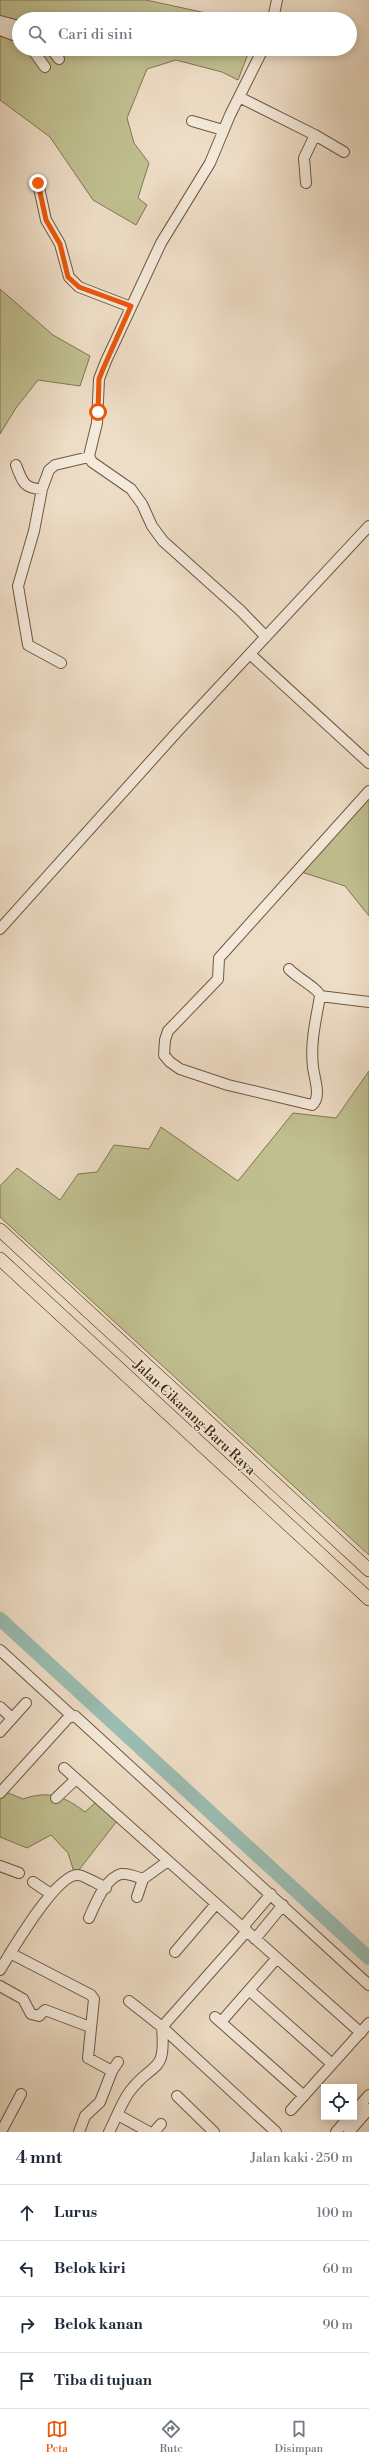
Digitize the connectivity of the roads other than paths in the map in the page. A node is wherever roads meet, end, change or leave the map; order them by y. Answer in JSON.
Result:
{"nodes":[{"id":1,"x":278,"y":0,"type":"edge"},
{"id":2,"x":275,"y":12,"type":"edge"},
{"id":3,"x":0,"y":20,"type":"edge"},
{"id":4,"x":12,"y":24,"type":"edge"},
{"id":5,"x":0,"y":30,"type":"edge"},
{"id":6,"x":12,"y":34,"type":"edge"},
{"id":7,"x":37,"y":56,"type":"edge"},
{"id":8,"x":260,"y":56,"type":"edge"},
{"id":9,"x":45,"y":68,"type":"dead end"},
{"id":10,"x":239,"y":97,"type":"junction"},
{"id":11,"x":192,"y":121,"type":"dead end"},
{"id":12,"x":224,"y":130,"type":"junction"},
{"id":13,"x":315,"y":135,"type":"junction"},
{"id":14,"x":344,"y":152,"type":"dead end"},
{"id":15,"x":38,"y":183,"type":"dead end"},
{"id":16,"x":306,"y":183,"type":"dead end"},
{"id":17,"x":131,"y":306,"type":"junction"},
{"id":18,"x":89,"y":457,"type":"junction"},
{"id":19,"x":16,"y":465,"type":"dead end"},
{"id":20,"x":42,"y":490,"type":"junction"},
{"id":21,"x":369,"y":526,"type":"edge"},
{"id":22,"x":266,"y":637,"type":"junction"},
{"id":23,"x":250,"y":654,"type":"junction"},
{"id":24,"x":61,"y":663,"type":"dead end"},
{"id":25,"x":369,"y":763,"type":"edge"},
{"id":26,"x":369,"y":791,"type":"edge"},
{"id":27,"x":0,"y":929,"type":"edge"},
{"id":28,"x":289,"y":969,"type":"dead end"},
{"id":29,"x":320,"y":996,"type":"junction"},
{"id":30,"x":369,"y":1002,"type":"edge"},
{"id":31,"x":0,"y":1230,"type":"edge"},
{"id":32,"x":0,"y":1259,"type":"edge"},
{"id":33,"x":334,"y":1538,"type":"junction"},
{"id":34,"x":321,"y":1556,"type":"junction"},
{"id":35,"x":369,"y":1570,"type":"edge"},
{"id":36,"x":369,"y":1599,"type":"edge"},
{"id":37,"x":0,"y":1650,"type":"edge"},
{"id":38,"x":26,"y":1704,"type":"dead end"},
{"id":39,"x":0,"y":1707,"type":"edge"},
{"id":40,"x":72,"y":1715,"type":"junction"},
{"id":41,"x":12,"y":1718,"type":"junction"},
{"id":42,"x":0,"y":1732,"type":"edge"},
{"id":43,"x":64,"y":1768,"type":"dead end"},
{"id":44,"x":76,"y":1779,"type":"junction"},
{"id":45,"x":0,"y":1793,"type":"edge"},
{"id":46,"x":56,"y":1798,"type":"dead end"},
{"id":47,"x":168,"y":1861,"type":"junction"},
{"id":48,"x":0,"y":1866,"type":"edge"},
{"id":49,"x":19,"y":1873,"type":"dead end"},
{"id":50,"x":143,"y":1879,"type":"junction"},
{"id":51,"x":33,"y":1882,"type":"dead end"},
{"id":52,"x":106,"y":1888,"type":"junction"},
{"id":53,"x":51,"y":1894,"type":"junction"},
{"id":54,"x":271,"y":1894,"type":"junction"},
{"id":55,"x":137,"y":1897,"type":"dead end"},
{"id":56,"x":216,"y":1904,"type":"junction"},
{"id":57,"x":283,"y":1905,"type":"junction"},
{"id":58,"x":89,"y":1918,"type":"dead end"},
{"id":59,"x":245,"y":1929,"type":"junction"},
{"id":60,"x":255,"y":1939,"type":"junction"},
{"id":61,"x":175,"y":1952,"type":"dead end"},
{"id":62,"x":10,"y":1953,"type":"junction"},
{"id":63,"x":277,"y":1958,"type":"junction"},
{"id":64,"x":0,"y":1970,"type":"edge"},
{"id":65,"x":369,"y":1985,"type":"edge"},
{"id":66,"x":0,"y":1986,"type":"edge"},
{"id":67,"x":249,"y":1990,"type":"junction"},
{"id":68,"x":129,"y":2001,"type":"dead end"},
{"id":69,"x":369,"y":2023,"type":"edge"},
{"id":70,"x":90,"y":2027,"type":"junction"},
{"id":71,"x":162,"y":2027,"type":"junction"},
{"id":72,"x":360,"y":2033,"type":"junction"},
{"id":73,"x":118,"y":2062,"type":"dead end"},
{"id":74,"x":332,"y":2064,"type":"junction"},
{"id":75,"x":112,"y":2071,"type":"junction"},
{"id":76,"x":20,"y":2094,"type":"dead end"},
{"id":77,"x":369,"y":2095,"type":"edge"},
{"id":78,"x":177,"y":2096,"type":"dead end"},
{"id":79,"x":304,"y":2096,"type":"junction"},
{"id":80,"x":357,"y":2109,"type":"edge"},
{"id":81,"x":369,"y":2109,"type":"edge"},
{"id":82,"x":291,"y":2110,"type":"dead end"},
{"id":83,"x":118,"y":2115,"type":"junction"},
{"id":84,"x":346,"y":2120,"type":"edge"},
{"id":85,"x":162,"y":2124,"type":"dead end"},
{"id":86,"x":271,"y":2130,"type":"edge"},
{"id":87,"x":1,"y":2132,"type":"edge"},
{"id":88,"x":79,"y":2132,"type":"edge"},
{"id":89,"x":109,"y":2132,"type":"edge"},
{"id":90,"x":149,"y":2132,"type":"edge"},
{"id":91,"x":154,"y":2132,"type":"edge"},
{"id":92,"x":214,"y":2132,"type":"edge"},
{"id":93,"x":336,"y":2132,"type":"edge"},
{"id":94,"x":348,"y":2132,"type":"edge"}],
"edges":[{"from":1,"to":2,"type":"street"},
{"from":3,"to":4,"type":"street"},
{"from":5,"to":6,"type":"street"},
{"from":7,"to":9,"type":"street"},
{"from":8,"to":10,"type":"street"},
{"from":10,"to":12,"type":"street"},
{"from":10,"to":13,"type":"street"},
{"from":11,"to":12,"type":"street"},
{"from":12,"to":17,"type":"street"},
{"from":13,"to":14,"type":"street"},
{"from":13,"to":16,"type":"street"},
{"from":15,"to":17,"type":"street"},
{"from":17,"to":18,"type":"street"},
{"from":18,"to":20,"type":"street"},
{"from":18,"to":22,"type":"street"},
{"from":19,"to":20,"type":"street"},
{"from":20,"to":24,"type":"street"},
{"from":21,"to":22,"type":"street"},
{"from":22,"to":23,"type":"street"},
{"from":23,"to":25,"type":"street"},
{"from":23,"to":27,"type":"street"},
{"from":26,"to":29,"type":"street"},
{"from":28,"to":29,"type":"street"},
{"from":29,"to":30,"type":"street"},
{"from":31,"to":33,"type":"main road","name":"Jalan Cikarang Baru Raya"},
{"from":32,"to":34,"type":"main road","name":"Jalan Cikarang Baru Raya"},
{"from":33,"to":34,"type":"main road"},
{"from":33,"to":35,"type":"main road","name":"Jalan Cikarang Baru Raya"},
{"from":34,"to":36,"type":"main road","name":"Jalan Cikarang Baru Raya"},
{"from":37,"to":40,"type":"street"},
{"from":38,"to":41,"type":"street"},
{"from":39,"to":41,"type":"street"},
{"from":40,"to":45,"type":"street"},
{"from":40,"to":54,"type":"street"},
{"from":41,"to":42,"type":"street"},
{"from":43,"to":44,"type":"street"},
{"from":44,"to":46,"type":"street"},
{"from":44,"to":47,"type":"street"},
{"from":47,"to":50,"type":"street"},
{"from":47,"to":56,"type":"street"},
{"from":48,"to":49,"type":"street"},
{"from":50,"to":52,"type":"street"},
{"from":50,"to":55,"type":"street"},
{"from":51,"to":53,"type":"street"},
{"from":52,"to":53,"type":"street"},
{"from":52,"to":58,"type":"street"},
{"from":53,"to":62,"type":"street"},
{"from":54,"to":57,"type":"street"},
{"from":54,"to":59,"type":"street"},
{"from":56,"to":59,"type":"street"},
{"from":56,"to":61,"type":"street"},
{"from":57,"to":60,"type":"street"},
{"from":57,"to":65,"type":"street"},
{"from":59,"to":60,"type":"street"},
{"from":59,"to":71,"type":"street"},
{"from":60,"to":63,"type":"street"},
{"from":62,"to":64,"type":"street"},
{"from":62,"to":70,"type":"street"},
{"from":63,"to":67,"type":"street"},
{"from":63,"to":72,"type":"street"},
{"from":66,"to":70,"type":"street"},
{"from":67,"to":74,"type":"street"},
{"from":67,"to":79,"type":"street"},
{"from":68,"to":71,"type":"street"},
{"from":69,"to":72,"type":"street"},
{"from":70,"to":75,"type":"street"},
{"from":71,"to":83,"type":"street"},
{"from":71,"to":86,"type":"street"},
{"from":72,"to":74,"type":"street"},
{"from":73,"to":75,"type":"street"},
{"from":74,"to":79,"type":"street"},
{"from":75,"to":88,"type":"street"},
{"from":76,"to":87,"type":"street"},
{"from":77,"to":80,"type":"street"},
{"from":78,"to":92,"type":"street"},
{"from":79,"to":82,"type":"street"},
{"from":81,"to":94,"type":"street"},
{"from":83,"to":89,"type":"street"},
{"from":83,"to":90,"type":"street"},
{"from":84,"to":93,"type":"street"},
{"from":85,"to":91,"type":"street"}]}
